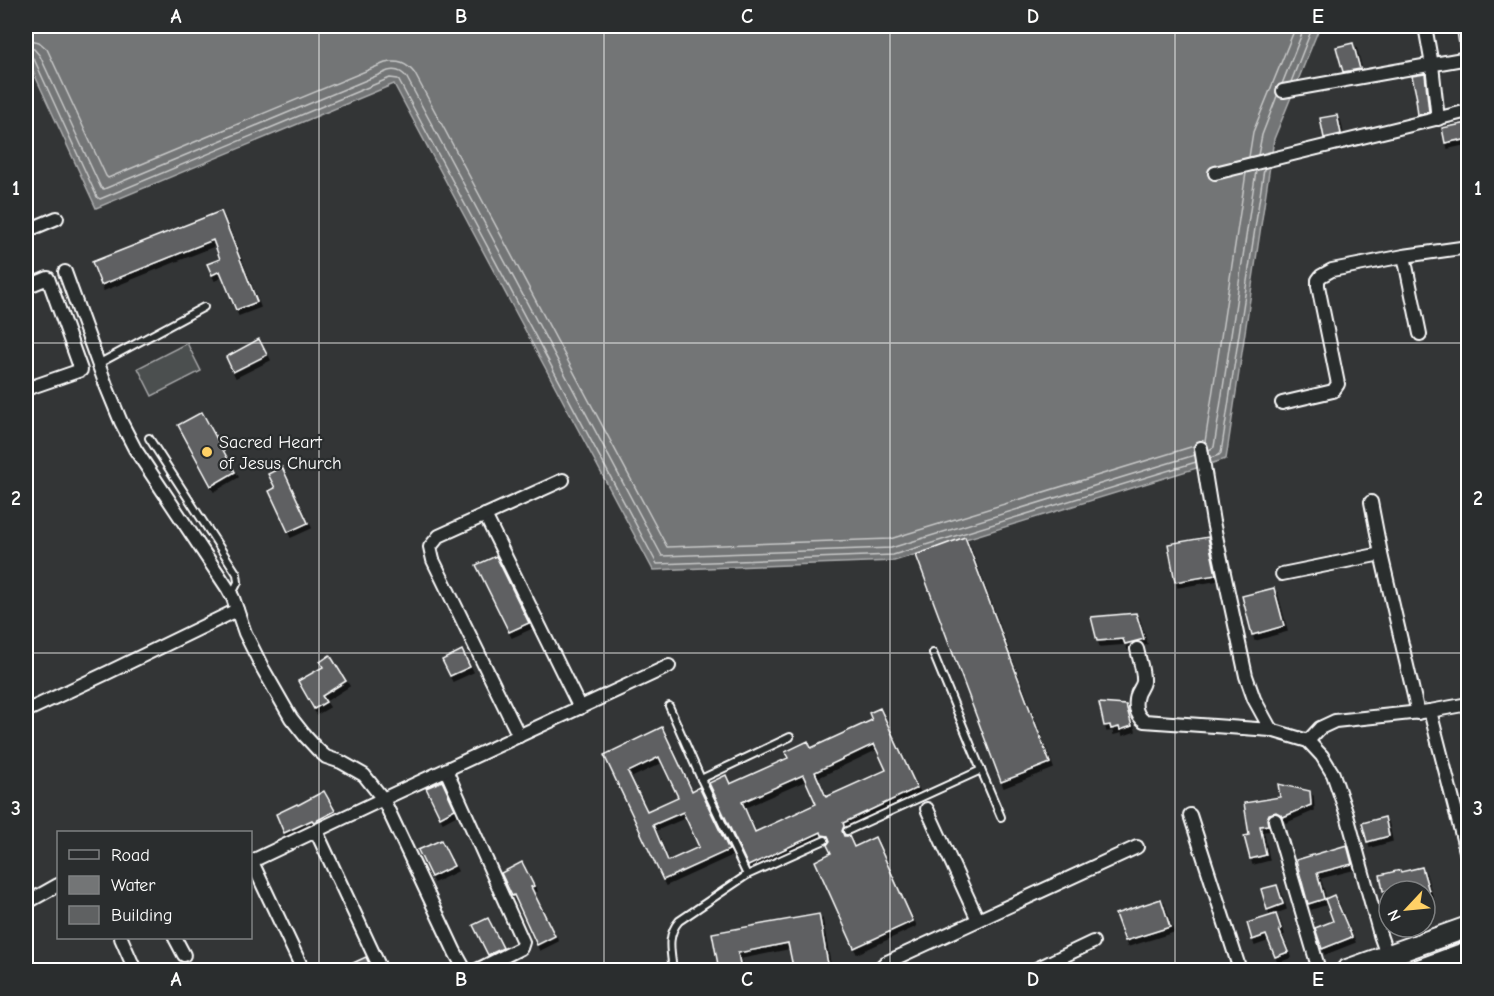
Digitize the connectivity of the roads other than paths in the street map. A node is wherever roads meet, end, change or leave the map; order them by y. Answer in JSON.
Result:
{"nodes":[{"id":1,"x":1425,"y":26,"type":"edge"},
{"id":2,"x":1468,"y":58,"type":"edge"},
{"id":3,"x":1432,"y":65,"type":"junction"},
{"id":4,"x":1283,"y":91,"type":"dead end"},
{"id":5,"x":1468,"y":111,"type":"edge"},
{"id":6,"x":1438,"y":119,"type":"junction"},
{"id":7,"x":1215,"y":173,"type":"dead end"},
{"id":8,"x":57,"y":218,"type":"dead end"},
{"id":9,"x":26,"y":231,"type":"edge"},
{"id":10,"x":1468,"y":247,"type":"edge"},
{"id":11,"x":1404,"y":256,"type":"junction"},
{"id":12,"x":64,"y":272,"type":"dead end"},
{"id":13,"x":26,"y":287,"type":"edge"},
{"id":14,"x":204,"y":307,"type":"dead end"},
{"id":15,"x":1420,"y":334,"type":"dead end"},
{"id":16,"x":97,"y":360,"type":"junction"},
{"id":17,"x":78,"y":361,"type":"junction"},
{"id":18,"x":26,"y":389,"type":"edge"},
{"id":19,"x":1282,"y":403,"type":"dead end"},
{"id":20,"x":148,"y":438,"type":"dead end"},
{"id":21,"x":1201,"y":448,"type":"dead end"},
{"id":22,"x":563,"y":480,"type":"dead end"},
{"id":23,"x":1371,"y":502,"type":"dead end"},
{"id":24,"x":485,"y":515,"type":"junction"},
{"id":25,"x":1381,"y":554,"type":"junction"},
{"id":26,"x":1282,"y":574,"type":"dead end"},
{"id":27,"x":232,"y":595,"type":"junction"},
{"id":28,"x":237,"y":610,"type":"junction"},
{"id":29,"x":1137,"y":649,"type":"dead end"},
{"id":30,"x":933,"y":653,"type":"dead end"},
{"id":31,"x":669,"y":666,"type":"dead end"},
{"id":32,"x":1468,"y":704,"type":"edge"},
{"id":33,"x":669,"y":706,"type":"dead end"},
{"id":34,"x":580,"y":708,"type":"junction"},
{"id":35,"x":26,"y":711,"type":"edge"},
{"id":36,"x":1424,"y":712,"type":"junction"},
{"id":37,"x":1271,"y":730,"type":"junction"},
{"id":38,"x":519,"y":736,"type":"junction"},
{"id":39,"x":790,"y":737,"type":"dead end"},
{"id":40,"x":1308,"y":741,"type":"junction"},
{"id":41,"x":446,"y":770,"type":"junction"},
{"id":42,"x":981,"y":770,"type":"junction"},
{"id":43,"x":701,"y":779,"type":"junction"},
{"id":44,"x":383,"y":799,"type":"junction"},
{"id":45,"x":927,"y":809,"type":"dead end"},
{"id":46,"x":1190,"y":815,"type":"dead end"},
{"id":47,"x":1001,"y":817,"type":"dead end"},
{"id":48,"x":1275,"y":819,"type":"dead end"},
{"id":49,"x":316,"y":831,"type":"junction"},
{"id":50,"x":847,"y":831,"type":"dead end"},
{"id":51,"x":825,"y":840,"type":"dead end"},
{"id":52,"x":1137,"y":847,"type":"dead end"},
{"id":53,"x":1468,"y":859,"type":"edge"},
{"id":54,"x":252,"y":862,"type":"edge"},
{"id":55,"x":252,"y":864,"type":"edge"},
{"id":56,"x":747,"y":875,"type":"junction"},
{"id":57,"x":57,"y":886,"type":"edge"},
{"id":58,"x":26,"y":903,"type":"edge"},
{"id":59,"x":978,"y":920,"type":"junction"},
{"id":60,"x":1468,"y":927,"type":"edge"},
{"id":61,"x":121,"y":939,"type":"edge"},
{"id":62,"x":176,"y":939,"type":"edge"},
{"id":63,"x":1093,"y":942,"type":"dead end"},
{"id":64,"x":1468,"y":952,"type":"edge"},
{"id":65,"x":184,"y":955,"type":"dead end"},
{"id":66,"x":1387,"y":955,"type":"junction"},
{"id":67,"x":1442,"y":966,"type":"edge"},
{"id":68,"x":135,"y":970,"type":"edge"},
{"id":69,"x":303,"y":970,"type":"edge"},
{"id":70,"x":381,"y":970,"type":"edge"},
{"id":71,"x":465,"y":970,"type":"edge"},
{"id":72,"x":477,"y":970,"type":"edge"},
{"id":73,"x":673,"y":970,"type":"edge"},
{"id":74,"x":880,"y":970,"type":"edge"},
{"id":75,"x":1034,"y":970,"type":"edge"},
{"id":76,"x":1240,"y":970,"type":"edge"},
{"id":77,"x":1319,"y":970,"type":"edge"},
{"id":78,"x":1347,"y":970,"type":"edge"},
{"id":79,"x":1419,"y":970,"type":"edge"}],
"edges":[{"from":1,"to":3,"type":"street"},
{"from":2,"to":3,"type":"street"},
{"from":3,"to":4,"type":"street"},
{"from":3,"to":6,"type":"street"},
{"from":5,"to":6,"type":"street"},
{"from":6,"to":7,"type":"street"},
{"from":8,"to":9,"type":"street"},
{"from":10,"to":11,"type":"street"},
{"from":11,"to":15,"type":"street"},
{"from":11,"to":19,"type":"street"},
{"from":12,"to":16,"type":"street"},
{"from":13,"to":17,"type":"street"},
{"from":14,"to":16,"type":"lane"},
{"from":16,"to":17,"type":"street"},
{"from":16,"to":27,"type":"street"},
{"from":17,"to":18,"type":"street"},
{"from":20,"to":27,"type":"lane"},
{"from":21,"to":37,"type":"street"},
{"from":22,"to":24,"type":"street"},
{"from":23,"to":25,"type":"street"},
{"from":24,"to":34,"type":"street"},
{"from":24,"to":38,"type":"street"},
{"from":25,"to":26,"type":"street"},
{"from":25,"to":36,"type":"street"},
{"from":27,"to":28,"type":"street"},
{"from":28,"to":35,"type":"street"},
{"from":28,"to":44,"type":"street"},
{"from":29,"to":37,"type":"street"},
{"from":30,"to":42,"type":"lane"},
{"from":31,"to":34,"type":"street"},
{"from":32,"to":36,"type":"street"},
{"from":33,"to":43,"type":"lane"},
{"from":34,"to":38,"type":"street"},
{"from":36,"to":40,"type":"street"},
{"from":36,"to":53,"type":"street"},
{"from":37,"to":40,"type":"street"},
{"from":38,"to":41,"type":"street"},
{"from":39,"to":43,"type":"lane"},
{"from":40,"to":66,"type":"street"},
{"from":41,"to":44,"type":"street"},
{"from":41,"to":72,"type":"street"},
{"from":42,"to":47,"type":"lane"},
{"from":42,"to":50,"type":"lane"},
{"from":43,"to":56,"type":"lane"},
{"from":44,"to":49,"type":"street"},
{"from":44,"to":71,"type":"street"},
{"from":45,"to":59,"type":"street"},
{"from":46,"to":76,"type":"street"},
{"from":48,"to":77,"type":"street"},
{"from":49,"to":54,"type":"street"},
{"from":49,"to":70,"type":"street"},
{"from":51,"to":56,"type":"lane"},
{"from":52,"to":59,"type":"street"},
{"from":55,"to":69,"type":"street"},
{"from":56,"to":73,"type":"lane"},
{"from":57,"to":58,"type":"street"},
{"from":59,"to":74,"type":"street"},
{"from":60,"to":66,"type":"main road"},
{"from":61,"to":68,"type":"street"},
{"from":62,"to":65,"type":"street"},
{"from":63,"to":75,"type":"street"},
{"from":64,"to":67,"type":"main road"},
{"from":66,"to":78,"type":"main road"},
{"from":67,"to":79,"type":"main road"}]}
